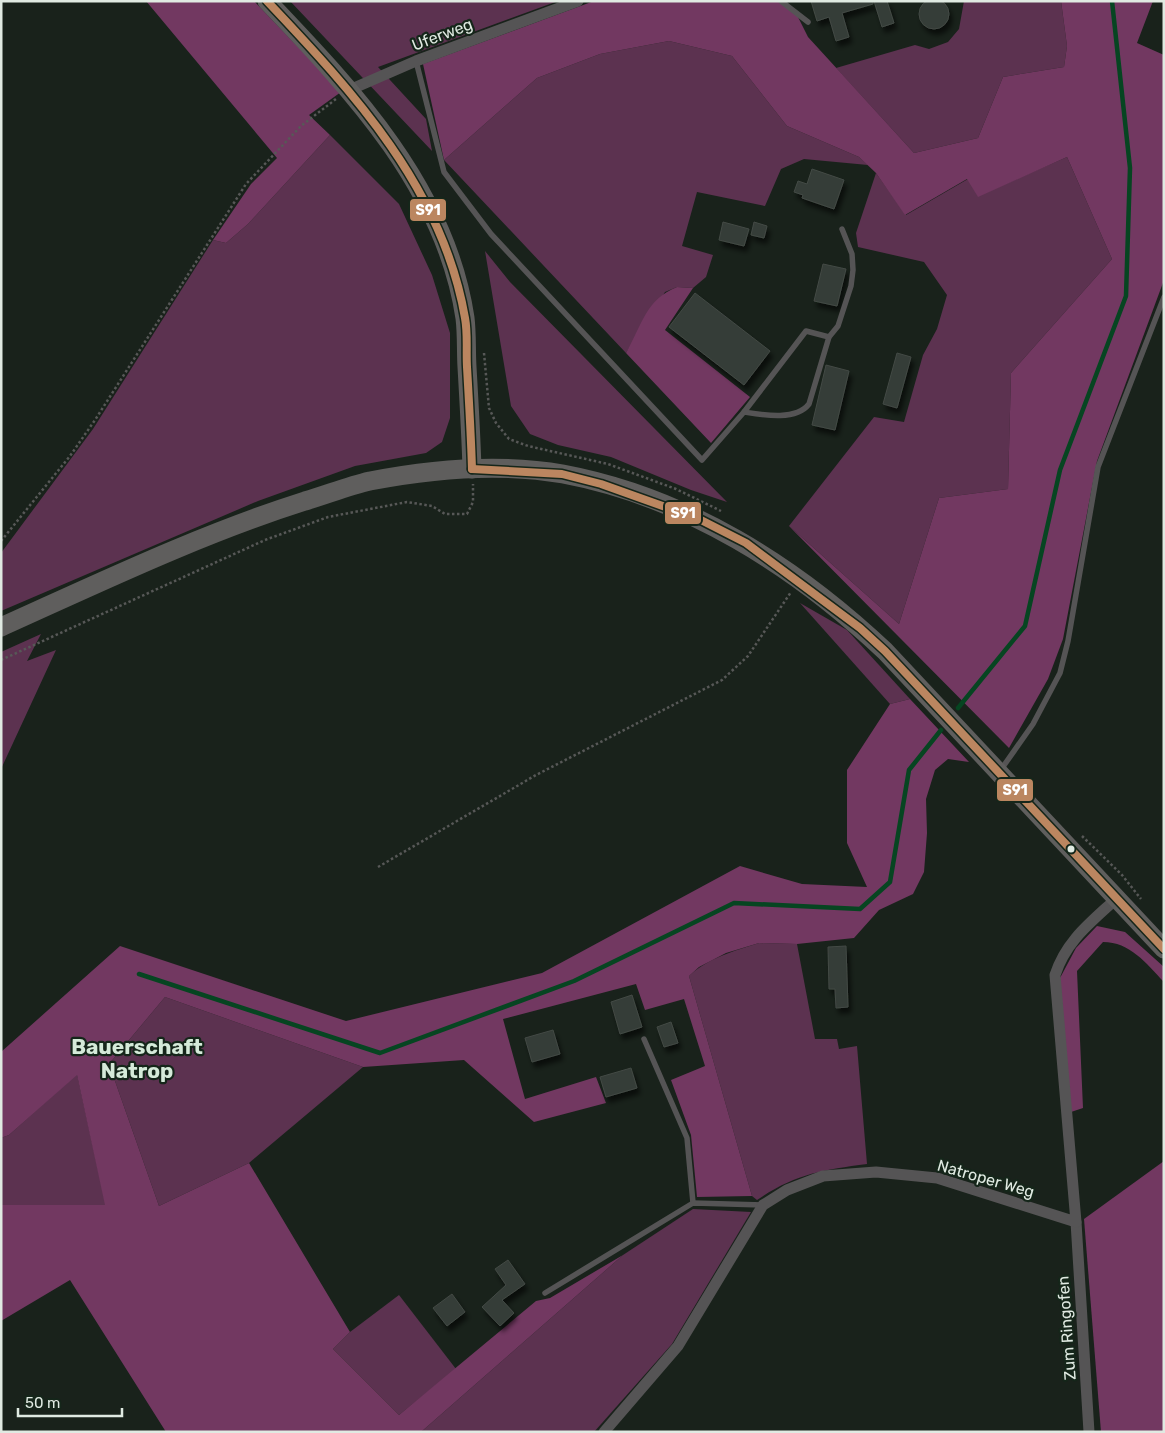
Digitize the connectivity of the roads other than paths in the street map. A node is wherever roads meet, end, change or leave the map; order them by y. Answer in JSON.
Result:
{"nodes":[{"id":1,"x":266,"y":1,"type":"edge"},
{"id":2,"x":578,"y":1,"type":"edge"},
{"id":3,"x":780,"y":1,"type":"edge"},
{"id":4,"x":808,"y":22,"type":"dead end"},
{"id":5,"x":416,"y":61,"type":"junction"},
{"id":6,"x":347,"y":91,"type":"junction"},
{"id":7,"x":842,"y":229,"type":"dead end"},
{"id":8,"x":1164,"y":297,"type":"edge"},
{"id":9,"x":829,"y":337,"type":"junction"},
{"id":10,"x":744,"y":412,"type":"junction"},
{"id":11,"x":472,"y":470,"type":"junction"},
{"id":12,"x":1,"y":627,"type":"edge"},
{"id":13,"x":999,"y":772,"type":"junction"},
{"id":14,"x":1116,"y":899,"type":"junction"},
{"id":15,"x":1164,"y":949,"type":"edge"},
{"id":16,"x":644,"y":1039,"type":"dead end"},
{"id":17,"x":693,"y":1202,"type":"junction"},
{"id":18,"x":763,"y":1205,"type":"junction"},
{"id":19,"x":1076,"y":1222,"type":"junction"},
{"id":20,"x":545,"y":1293,"type":"dead end"},
{"id":21,"x":604,"y":1432,"type":"edge"},
{"id":22,"x":1089,"y":1432,"type":"edge"}],
"edges":[{"from":1,"to":6,"type":"main road"},
{"from":2,"to":5,"type":"street","name":"Uferweg"},
{"from":3,"to":4,"type":"lane"},
{"from":5,"to":6,"type":"street","name":"Uferweg"},
{"from":5,"to":10,"type":"lane"},
{"from":6,"to":11,"type":"main road"},
{"from":7,"to":9,"type":"lane"},
{"from":8,"to":13,"type":"lane"},
{"from":9,"to":10,"type":"lane"},
{"from":9,"to":10,"type":"lane"},
{"from":11,"to":12,"type":"main road"},
{"from":11,"to":13,"type":"main road"},
{"from":13,"to":14,"type":"main road"},
{"from":14,"to":15,"type":"main road"},
{"from":14,"to":19,"type":"street"},
{"from":16,"to":17,"type":"lane"},
{"from":17,"to":18,"type":"lane"},
{"from":17,"to":20,"type":"lane"},
{"from":18,"to":19,"type":"street","name":"Natroper Weg"},
{"from":18,"to":21,"type":"street","name":"Natroper Weg"},
{"from":19,"to":22,"type":"street","name":"Zum Ringofen"}]}
